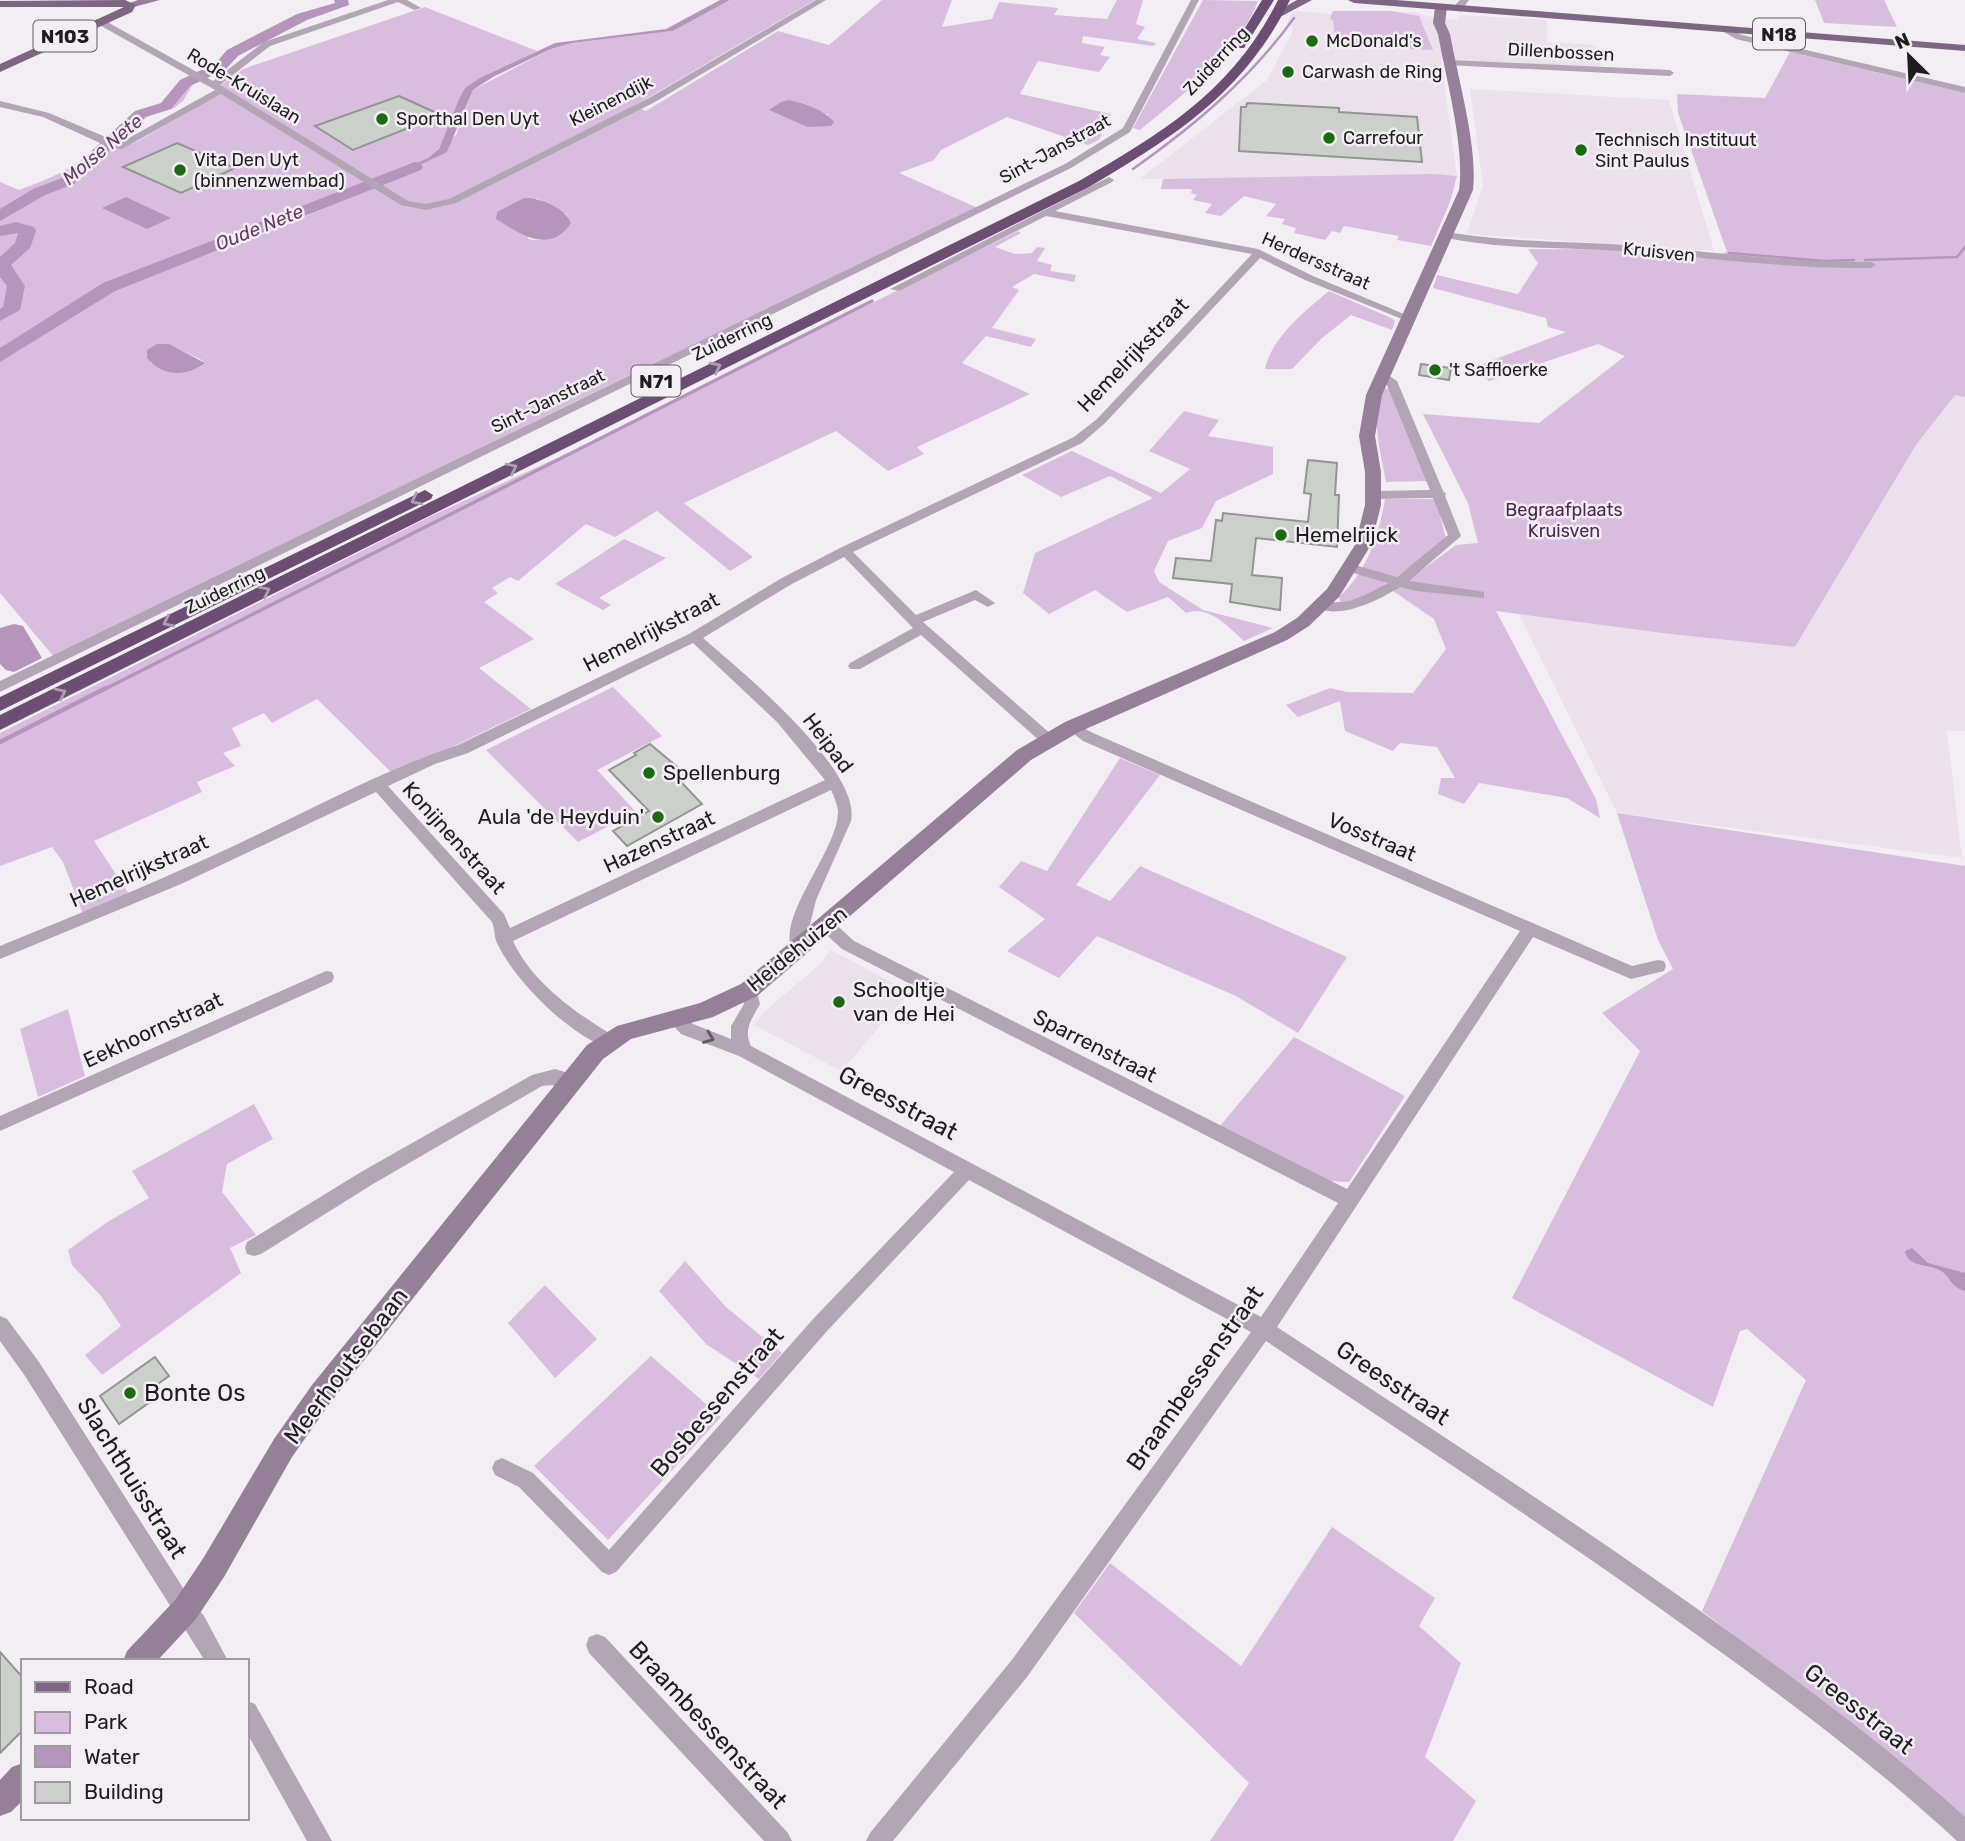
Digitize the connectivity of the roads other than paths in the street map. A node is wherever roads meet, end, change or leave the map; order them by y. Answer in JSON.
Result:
{"nodes":[{"id":1,"x":154,"y":0,"type":"edge"},
{"id":2,"x":398,"y":0,"type":"edge"},
{"id":3,"x":822,"y":0,"type":"edge"},
{"id":4,"x":1195,"y":0,"type":"edge"},
{"id":5,"x":1268,"y":0,"type":"edge"},
{"id":6,"x":1306,"y":0,"type":"edge"},
{"id":7,"x":1354,"y":0,"type":"edge"},
{"id":8,"x":37,"y":1,"type":"edge"},
{"id":9,"x":0,"y":4,"type":"edge"},
{"id":10,"x":1462,"y":4,"type":"edge"},
{"id":11,"x":130,"y":5,"type":"junction"},
{"id":12,"x":1281,"y":7,"type":"edge"},
{"id":13,"x":1441,"y":7,"type":"junction"},
{"id":14,"x":417,"y":8,"type":"dead end"},
{"id":15,"x":99,"y":21,"type":"junction"},
{"id":16,"x":1727,"y":30,"type":"junction"},
{"id":17,"x":1965,"y":48,"type":"edge"},
{"id":18,"x":1450,"y":63,"type":"junction"},
{"id":19,"x":0,"y":68,"type":"edge"},
{"id":20,"x":1670,"y":73,"type":"dead end"},
{"id":21,"x":218,"y":88,"type":"junction"},
{"id":22,"x":1965,"y":89,"type":"edge"},
{"id":23,"x":0,"y":104,"type":"edge"},
{"id":24,"x":1109,"y":180,"type":"dead end"},
{"id":25,"x":374,"y":184,"type":"joint"},
{"id":26,"x":1095,"y":189,"type":"junction"},
{"id":27,"x":1047,"y":213,"type":"junction"},
{"id":28,"x":1081,"y":219,"type":"junction"},
{"id":29,"x":1447,"y":235,"type":"junction"},
{"id":30,"x":1259,"y":253,"type":"junction"},
{"id":31,"x":1871,"y":265,"type":"dead end"},
{"id":32,"x":895,"y":289,"type":"dead end"},
{"id":33,"x":1411,"y":319,"type":"junction"},
{"id":34,"x":1382,"y":374,"type":"junction"},
{"id":35,"x":1438,"y":489,"type":"junction"},
{"id":36,"x":1374,"y":490,"type":"junction"},
{"id":37,"x":845,"y":551,"type":"junction"},
{"id":38,"x":1351,"y":568,"type":"junction"},
{"id":39,"x":1400,"y":583,"type":"junction"},
{"id":40,"x":1479,"y":595,"type":"dead end"},
{"id":41,"x":988,"y":603,"type":"dead end"},
{"id":42,"x":1322,"y":605,"type":"junction"},
{"id":43,"x":919,"y":625,"type":"junction"},
{"id":44,"x":694,"y":637,"type":"junction"},
{"id":45,"x":855,"y":666,"type":"dead end"},
{"id":46,"x":0,"y":687,"type":"edge"},
{"id":47,"x":0,"y":705,"type":"edge"},
{"id":48,"x":0,"y":723,"type":"edge"},
{"id":49,"x":1072,"y":727,"type":"junction"},
{"id":50,"x":1047,"y":739,"type":"junction"},
{"id":51,"x":833,"y":783,"type":"junction"},
{"id":52,"x":377,"y":784,"type":"junction"},
{"id":53,"x":825,"y":924,"type":"junction"},
{"id":54,"x":1530,"y":929,"type":"junction"},
{"id":55,"x":503,"y":939,"type":"junction"},
{"id":56,"x":798,"y":946,"type":"junction"},
{"id":57,"x":0,"y":953,"type":"edge"},
{"id":58,"x":1658,"y":966,"type":"dead end"},
{"id":59,"x":326,"y":976,"type":"dead end"},
{"id":60,"x":749,"y":989,"type":"junction"},
{"id":61,"x":675,"y":1019,"type":"junction"},
{"id":62,"x":608,"y":1041,"type":"junction"},
{"id":63,"x":745,"y":1051,"type":"junction"},
{"id":64,"x":572,"y":1081,"type":"junction"},
{"id":65,"x":0,"y":1124,"type":"edge"},
{"id":66,"x":967,"y":1170,"type":"junction"},
{"id":67,"x":1350,"y":1200,"type":"junction"},
{"id":68,"x":254,"y":1248,"type":"dead end"},
{"id":69,"x":0,"y":1325,"type":"edge"},
{"id":70,"x":1264,"y":1329,"type":"junction"},
{"id":71,"x":502,"y":1468,"type":"dead end"},
{"id":72,"x":186,"y":1609,"type":"junction"},
{"id":73,"x":597,"y":1645,"type":"dead end"},
{"id":74,"x":139,"y":1659,"type":"edge"},
{"id":75,"x":216,"y":1659,"type":"edge"},
{"id":76,"x":248,"y":1715,"type":"edge"},
{"id":77,"x":21,"y":1780,"type":"edge"},
{"id":78,"x":0,"y":1801,"type":"edge"},
{"id":79,"x":1965,"y":1833,"type":"edge"},
{"id":80,"x":320,"y":1841,"type":"edge"},
{"id":81,"x":780,"y":1841,"type":"edge"},
{"id":82,"x":878,"y":1841,"type":"edge"}],
"edges":[{"from":1,"to":11,"type":"street","number":"N103"},
{"from":2,"to":14,"type":"street"},
{"from":2,"to":21,"type":"street"},
{"from":3,"to":25,"type":"street","name":"Kleinendijk"},
{"from":4,"to":46,"type":"street","name":"Sint-Janstraat"},
{"from":5,"to":47,"type":"highway","name":"Zuiderring","number":"N71","one_way":true},
{"from":6,"to":12,"type":"main road"},
{"from":7,"to":13,"type":"main road","number":"N18"},
{"from":8,"to":9,"type":"main road"},
{"from":8,"to":11,"type":"main road"},
{"from":10,"to":13,"type":"main road","number":"N18"},
{"from":10,"to":16,"type":"main road","number":"N18"},
{"from":11,"to":15,"type":"main road","number":"N103"},
{"from":48,"to":12,"type":"highway","name":"Zuiderring","number":"N71","one_way":true},
{"from":13,"to":18,"type":"street"},
{"from":15,"to":19,"type":"main road","number":"N103"},
{"from":15,"to":21,"type":"street","name":"Rode-Kruislaan"},
{"from":16,"to":17,"type":"main road","number":"N18"},
{"from":16,"to":22,"type":"street"},
{"from":18,"to":20,"type":"street","name":"Dillenbossen"},
{"from":18,"to":29,"type":"street"},
{"from":21,"to":23,"type":"street"},
{"from":21,"to":25,"type":"street","name":"Rode-Kruislaan"},
{"from":24,"to":26,"type":"street"},
{"from":26,"to":27,"type":"street"},
{"from":26,"to":28,"type":"street"},
{"from":27,"to":28,"type":"street","name":"Herdersstraat"},
{"from":27,"to":32,"type":"street"},
{"from":28,"to":30,"type":"street","name":"Herdersstraat"},
{"from":29,"to":31,"type":"street","name":"Kruisven"},
{"from":29,"to":33,"type":"street"},
{"from":30,"to":33,"type":"street","name":"Herdersstraat"},
{"from":30,"to":37,"type":"street","name":"Hemelrijkstraat"},
{"from":33,"to":34,"type":"street"},
{"from":34,"to":35,"type":"street"},
{"from":34,"to":36,"type":"street"},
{"from":35,"to":36,"type":"street"},
{"from":35,"to":39,"type":"street"},
{"from":36,"to":38,"type":"street"},
{"from":37,"to":43,"type":"street"},
{"from":37,"to":44,"type":"street","name":"Hemelrijkstraat"},
{"from":38,"to":39,"type":"street"},
{"from":38,"to":42,"type":"street"},
{"from":39,"to":40,"type":"street"},
{"from":39,"to":42,"type":"street"},
{"from":41,"to":43,"type":"street"},
{"from":42,"to":49,"type":"street","name":"Heidehuizen"},
{"from":43,"to":45,"type":"street"},
{"from":43,"to":50,"type":"street"},
{"from":44,"to":51,"type":"street","name":"Heipad"},
{"from":44,"to":52,"type":"street","name":"Hemelrijkstraat"},
{"from":49,"to":50,"type":"street","name":"Heidehuizen"},
{"from":49,"to":54,"type":"street","name":"Vosstraat"},
{"from":50,"to":53,"type":"street","name":"Heidehuizen"},
{"from":51,"to":55,"type":"street","name":"Hazenstraat"},
{"from":51,"to":56,"type":"street","name":"Heipad"},
{"from":52,"to":55,"type":"street","name":"Konijnenstraat"},
{"from":52,"to":57,"type":"street","name":"Hemelrijkstraat"},
{"from":53,"to":56,"type":"street","name":"Heidehuizen"},
{"from":53,"to":67,"type":"street","name":"Sparrenstraat"},
{"from":54,"to":58,"type":"street","name":"Vosstraat"},
{"from":54,"to":67,"type":"street","name":"Braambessenstraat"},
{"from":55,"to":62,"type":"street","name":"Konijnenstraat"},
{"from":56,"to":60,"type":"street","name":"Heidehuizen"},
{"from":59,"to":65,"type":"street","name":"Eekhoornstraat"},
{"from":60,"to":61,"type":"street","name":"Heidehuizen"},
{"from":60,"to":63,"type":"street"},
{"from":61,"to":62,"type":"street","name":"Heidehuizen"},
{"from":61,"to":63,"type":"street","name":"Greesstraat","one_way":true},
{"from":62,"to":64,"type":"street","name":"Heidehuizen"},
{"from":63,"to":66,"type":"street","name":"Greesstraat"},
{"from":64,"to":68,"type":"street"},
{"from":64,"to":72,"type":"street","name":"Meerhoutsebaan"},
{"from":66,"to":70,"type":"street","name":"Greesstraat"},
{"from":66,"to":71,"type":"street","name":"Bosbessenstraat"},
{"from":67,"to":70,"type":"street","name":"Braambessenstraat"},
{"from":69,"to":72,"type":"street","name":"Slachthuisstraat"},
{"from":70,"to":79,"type":"street","name":"Greesstraat"},
{"from":70,"to":82,"type":"street","name":"Braambessenstraat"},
{"from":72,"to":74,"type":"street","name":"Meerhoutsebaan"},
{"from":72,"to":75,"type":"street","name":"Slachthuisstraat"},
{"from":73,"to":81,"type":"street","name":"Braambessenstraat"},
{"from":76,"to":80,"type":"street"},
{"from":77,"to":78,"type":"street"}]}
